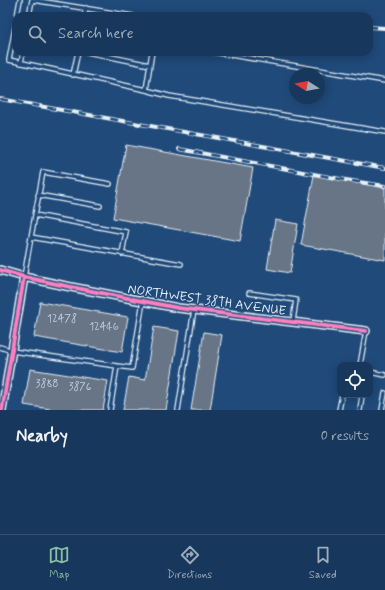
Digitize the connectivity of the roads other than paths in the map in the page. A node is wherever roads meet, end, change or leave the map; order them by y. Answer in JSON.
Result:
{"nodes":[{"id":1,"x":20,"y":0,"type":"edge"},
{"id":2,"x":32,"y":0,"type":"edge"},
{"id":3,"x":86,"y":8,"type":"junction"},
{"id":4,"x":18,"y":12,"type":"edge"},
{"id":5,"x":30,"y":12,"type":"edge"},
{"id":6,"x":85,"y":12,"type":"edge"},
{"id":7,"x":110,"y":12,"type":"edge"},
{"id":8,"x":12,"y":44,"type":"edge"},
{"id":9,"x":22,"y":56,"type":"edge"},
{"id":10,"x":77,"y":56,"type":"edge"},
{"id":11,"x":106,"y":56,"type":"edge"},
{"id":12,"x":151,"y":56,"type":"edge"},
{"id":13,"x":237,"y":56,"type":"edge"},
{"id":14,"x":21,"y":63,"type":"junction"},
{"id":15,"x":150,"y":65,"type":"junction"},
{"id":16,"x":73,"y":75,"type":"junction"},
{"id":17,"x":385,"y":81,"type":"edge"},
{"id":18,"x":146,"y":90,"type":"junction"},
{"id":19,"x":385,"y":132,"type":"edge"},
{"id":20,"x":110,"y":184,"type":"dead end"},
{"id":21,"x":38,"y":195,"type":"junction"},
{"id":22,"x":100,"y":206,"type":"dead end"},
{"id":23,"x":35,"y":215,"type":"junction"},
{"id":24,"x":31,"y":237,"type":"junction"},
{"id":25,"x":122,"y":254,"type":"junction"},
{"id":26,"x":180,"y":264,"type":"dead end"},
{"id":27,"x":0,"y":270,"type":"edge"},
{"id":28,"x":24,"y":277,"type":"junction"},
{"id":29,"x":249,"y":293,"type":"dead end"},
{"id":30,"x":143,"y":301,"type":"junction"},
{"id":31,"x":194,"y":310,"type":"junction"},
{"id":32,"x":293,"y":321,"type":"junction"},
{"id":33,"x":366,"y":331,"type":"joint"},
{"id":34,"x":0,"y":347,"type":"edge"},
{"id":35,"x":12,"y":351,"type":"junction"},
{"id":36,"x":361,"y":362,"type":"edge"},
{"id":37,"x":117,"y":366,"type":"junction"},
{"id":38,"x":373,"y":373,"type":"edge"},
{"id":39,"x":385,"y":375,"type":"edge"},
{"id":40,"x":385,"y":393,"type":"edge"},
{"id":41,"x":341,"y":398,"type":"edge"},
{"id":42,"x":362,"y":398,"type":"edge"},
{"id":43,"x":2,"y":410,"type":"edge"},
{"id":44,"x":110,"y":410,"type":"edge"},
{"id":45,"x":178,"y":410,"type":"edge"},
{"id":46,"x":339,"y":410,"type":"edge"},
{"id":47,"x":360,"y":410,"type":"edge"},
{"id":48,"x":382,"y":410,"type":"edge"}],
"edges":[{"from":1,"to":4,"type":"lane"},
{"from":2,"to":3,"type":"lane"},
{"from":2,"to":5,"type":"lane"},
{"from":3,"to":6,"type":"lane"},
{"from":3,"to":7,"type":"lane"},
{"from":8,"to":14,"type":"lane"},
{"from":9,"to":14,"type":"lane"},
{"from":10,"to":16,"type":"lane"},
{"from":11,"to":15,"type":"lane"},
{"from":12,"to":15,"type":"lane"},
{"from":13,"to":17,"type":"lane"},
{"from":14,"to":16,"type":"lane"},
{"from":15,"to":18,"type":"lane"},
{"from":16,"to":18,"type":"lane"},
{"from":18,"to":19,"type":"lane"},
{"from":20,"to":21,"type":"lane"},
{"from":21,"to":22,"type":"lane"},
{"from":21,"to":23,"type":"lane"},
{"from":23,"to":24,"type":"lane"},
{"from":23,"to":25,"type":"lane"},
{"from":24,"to":25,"type":"lane"},
{"from":24,"to":28,"type":"lane"},
{"from":25,"to":26,"type":"lane"},
{"from":27,"to":28,"type":"street","name":"NORTHWEST 38TH AVENUE"},
{"from":28,"to":30,"type":"street","name":"NORTHWEST 38TH AVENUE"},
{"from":28,"to":35,"type":"street"},
{"from":29,"to":32,"type":"lane"},
{"from":30,"to":31,"type":"street","name":"NORTHWEST 38TH AVENUE"},
{"from":30,"to":37,"type":"lane"},
{"from":31,"to":32,"type":"street","name":"NORTHWEST 38TH AVENUE"},
{"from":31,"to":45,"type":"lane"},
{"from":32,"to":33,"type":"street","name":"NORTHWEST 38TH AVENUE"},
{"from":33,"to":36,"type":"lane"},
{"from":34,"to":35,"type":"lane"},
{"from":35,"to":37,"type":"lane"},
{"from":35,"to":43,"type":"street"},
{"from":37,"to":44,"type":"lane"},
{"from":38,"to":39,"type":"lane"},
{"from":40,"to":48,"type":"lane"},
{"from":41,"to":46,"type":"lane"},
{"from":42,"to":47,"type":"lane"}]}
